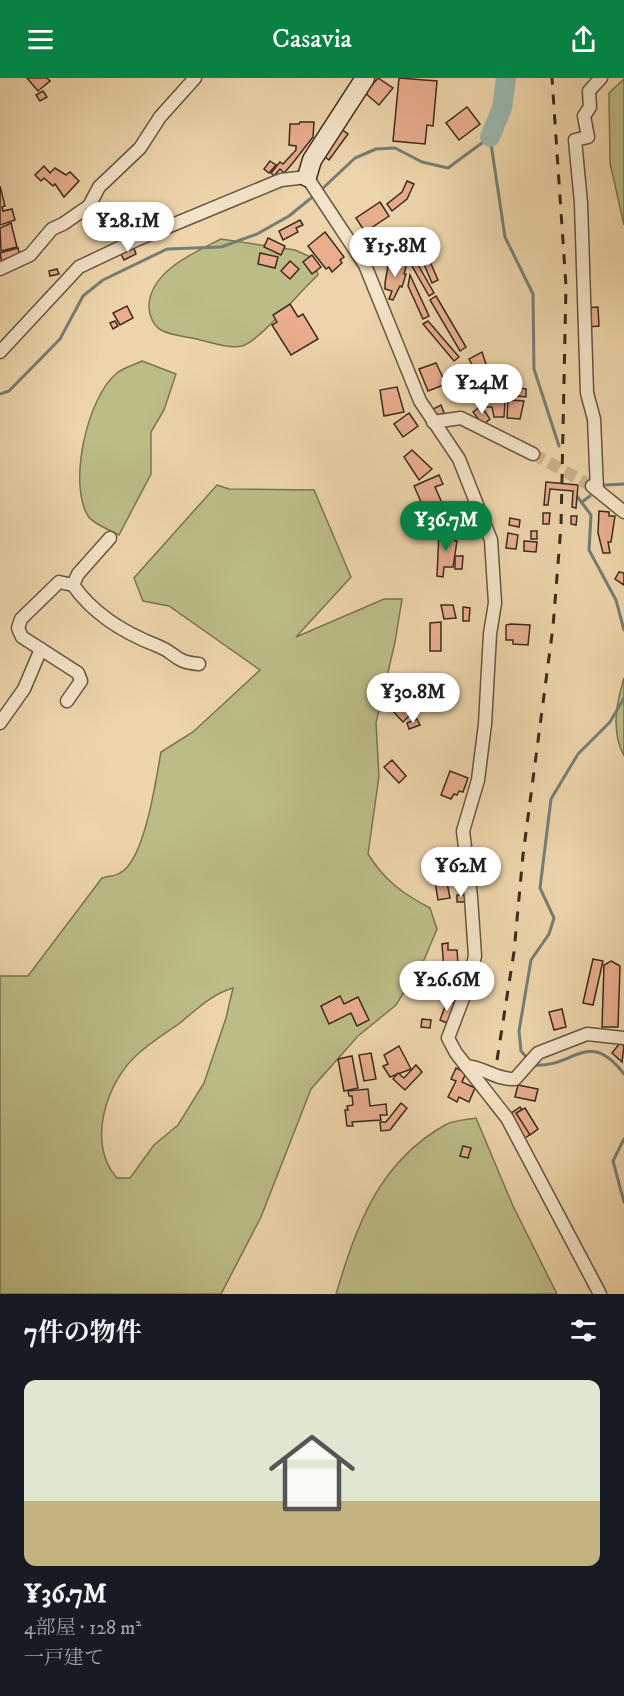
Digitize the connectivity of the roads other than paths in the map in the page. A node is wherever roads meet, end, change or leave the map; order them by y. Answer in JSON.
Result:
{"nodes":[{"id":1,"x":195,"y":78,"type":"edge"},
{"id":2,"x":365,"y":78,"type":"edge"},
{"id":3,"x":601,"y":78,"type":"edge"},
{"id":4,"x":309,"y":181,"type":"junction"},
{"id":5,"x":0,"y":269,"type":"edge"},
{"id":6,"x":0,"y":352,"type":"edge"},
{"id":7,"x":433,"y":422,"type":"junction"},
{"id":8,"x":533,"y":454,"type":"tunnel mouth"},
{"id":9,"x":624,"y":512,"type":"edge"},
{"id":10,"x":110,"y":538,"type":"dead end"},
{"id":11,"x":73,"y":585,"type":"junction"},
{"id":12,"x":41,"y":648,"type":"junction"},
{"id":13,"x":199,"y":664,"type":"dead end"},
{"id":14,"x":68,"y":701,"type":"dead end"},
{"id":15,"x":0,"y":723,"type":"edge"},
{"id":16,"x":624,"y":1038,"type":"edge"},
{"id":17,"x":465,"y":1066,"type":"junction"},
{"id":18,"x":600,"y":1294,"type":"edge"}],
"edges":[{"from":1,"to":5,"type":"street"},
{"from":2,"to":4,"type":"street"},
{"from":3,"to":9,"type":"street"},
{"from":4,"to":6,"type":"street"},
{"from":4,"to":7,"type":"street"},
{"from":7,"to":8,"type":"street"},
{"from":7,"to":17,"type":"street"},
{"from":10,"to":11,"type":"street"},
{"from":11,"to":12,"type":"street"},
{"from":11,"to":13,"type":"street"},
{"from":12,"to":14,"type":"street"},
{"from":12,"to":15,"type":"street"},
{"from":16,"to":17,"type":"street"},
{"from":17,"to":18,"type":"street"}]}
